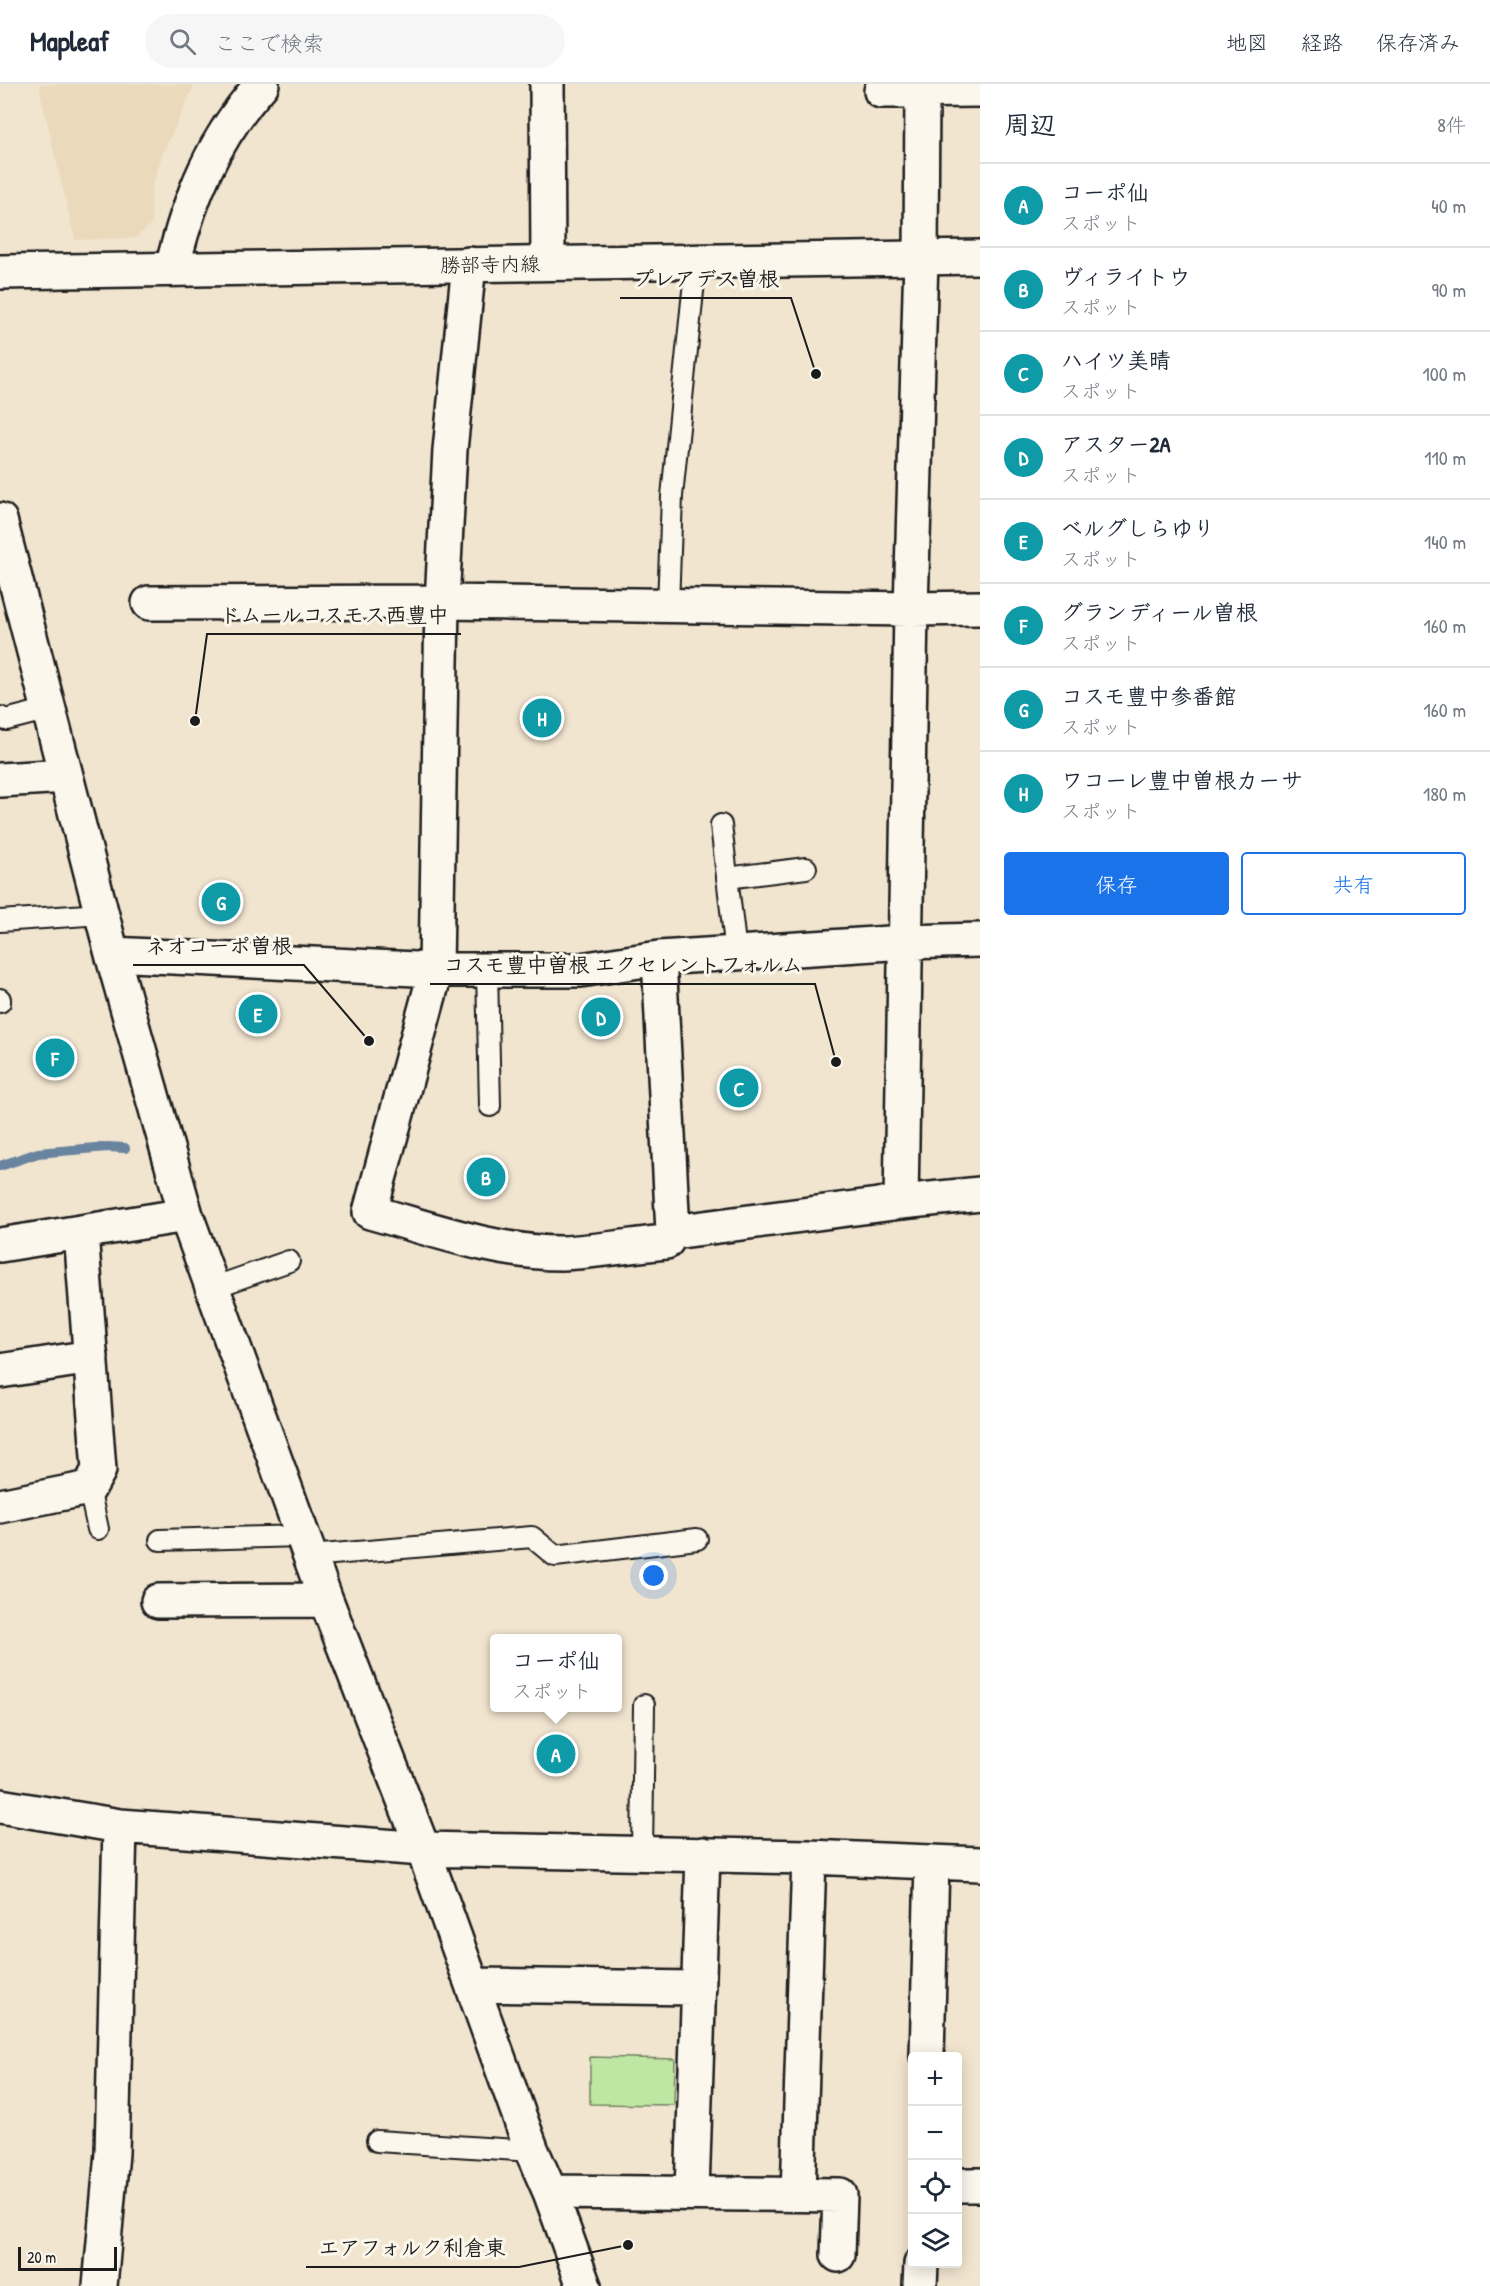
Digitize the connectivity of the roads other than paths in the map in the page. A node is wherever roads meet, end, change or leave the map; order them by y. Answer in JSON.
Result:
{"nodes":[{"id":1,"x":262,"y":84,"type":"edge"},
{"id":2,"x":547,"y":84,"type":"edge"},
{"id":3,"x":922,"y":90,"type":"junction"},
{"id":4,"x":980,"y":90,"type":"edge"},
{"id":5,"x":881,"y":91,"type":"dead end"},
{"id":6,"x":980,"y":257,"type":"edge"},
{"id":7,"x":921,"y":258,"type":"junction"},
{"id":8,"x":696,"y":262,"type":"junction"},
{"id":9,"x":548,"y":263,"type":"junction"},
{"id":10,"x":469,"y":264,"type":"junction"},
{"id":11,"x":172,"y":269,"type":"junction"},
{"id":12,"x":0,"y":272,"type":"edge"},
{"id":13,"x":0,"y":520,"type":"edge"},
{"id":14,"x":4,"y":553,"type":"edge"},
{"id":15,"x":442,"y":602,"type":"junction"},
{"id":16,"x":149,"y":603,"type":"dead end"},
{"id":17,"x":668,"y":606,"type":"junction"},
{"id":18,"x":980,"y":608,"type":"edge"},
{"id":19,"x":911,"y":609,"type":"junction"},
{"id":20,"x":49,"y":709,"type":"junction"},
{"id":21,"x":0,"y":717,"type":"edge"},
{"id":22,"x":66,"y":776,"type":"junction"},
{"id":23,"x":0,"y":780,"type":"edge"},
{"id":24,"x":721,"y":825,"type":"dead end"},
{"id":25,"x":806,"y":868,"type":"dead end"},
{"id":26,"x":727,"y":878,"type":"junction"},
{"id":27,"x":101,"y":914,"type":"junction"},
{"id":28,"x":0,"y":921,"type":"edge"},
{"id":29,"x":980,"y":940,"type":"edge"},
{"id":30,"x":905,"y":942,"type":"junction"},
{"id":31,"x":736,"y":953,"type":"junction"},
{"id":32,"x":112,"y":954,"type":"junction"},
{"id":33,"x":659,"y":957,"type":"junction"},
{"id":34,"x":436,"y":970,"type":"junction"},
{"id":35,"x":487,"y":970,"type":"junction"},
{"id":36,"x":490,"y":1106,"type":"dead end"},
{"id":37,"x":980,"y":1194,"type":"edge"},
{"id":38,"x":901,"y":1202,"type":"junction"},
{"id":39,"x":186,"y":1215,"type":"junction"},
{"id":40,"x":81,"y":1232,"type":"junction"},
{"id":41,"x":673,"y":1232,"type":"junction"},
{"id":42,"x":0,"y":1245,"type":"edge"},
{"id":43,"x":289,"y":1261,"type":"dead end"},
{"id":44,"x":212,"y":1288,"type":"junction"},
{"id":45,"x":91,"y":1357,"type":"junction"},
{"id":46,"x":0,"y":1371,"type":"edge"},
{"id":47,"x":89,"y":1488,"type":"junction"},
{"id":48,"x":0,"y":1506,"type":"edge"},
{"id":49,"x":98,"y":1529,"type":"dead end"},
{"id":50,"x":697,"y":1539,"type":"dead end"},
{"id":51,"x":160,"y":1540,"type":"dead end"},
{"id":52,"x":307,"y":1546,"type":"junction"},
{"id":53,"x":326,"y":1600,"type":"junction"},
{"id":54,"x":158,"y":1601,"type":"dead end"},
{"id":55,"x":644,"y":1705,"type":"dead end"},
{"id":56,"x":0,"y":1806,"type":"edge"},
{"id":57,"x":120,"y":1826,"type":"junction"},
{"id":58,"x":423,"y":1849,"type":"junction"},
{"id":59,"x":642,"y":1853,"type":"junction"},
{"id":60,"x":703,"y":1854,"type":"junction"},
{"id":61,"x":809,"y":1857,"type":"junction"},
{"id":62,"x":932,"y":1862,"type":"junction"},
{"id":63,"x":980,"y":1864,"type":"edge"},
{"id":64,"x":472,"y":1985,"type":"junction"},
{"id":65,"x":699,"y":1988,"type":"junction"},
{"id":66,"x":927,"y":2052,"type":"edge"},
{"id":67,"x":377,"y":2141,"type":"dead end"},
{"id":68,"x":532,"y":2151,"type":"junction"},
{"id":69,"x":962,"y":2185,"type":"edge"},
{"id":70,"x":980,"y":2185,"type":"edge"},
{"id":71,"x":550,"y":2192,"type":"junction"},
{"id":72,"x":692,"y":2192,"type":"junction"},
{"id":73,"x":798,"y":2194,"type":"junction"},
{"id":74,"x":838,"y":2255,"type":"dead end"},
{"id":75,"x":921,"y":2268,"type":"edge"},
{"id":76,"x":100,"y":2286,"type":"edge"},
{"id":77,"x":584,"y":2286,"type":"edge"},
{"id":78,"x":920,"y":2286,"type":"edge"}],
"edges":[{"from":1,"to":11,"type":"street"},
{"from":2,"to":9,"type":"street"},
{"from":3,"to":4,"type":"street"},
{"from":3,"to":5,"type":"street"},
{"from":3,"to":7,"type":"street"},
{"from":6,"to":7,"type":"street","name":"勝部寺内線"},
{"from":7,"to":8,"type":"street","name":"勝部寺内線"},
{"from":7,"to":19,"type":"street"},
{"from":8,"to":9,"type":"street","name":"勝部寺内線"},
{"from":8,"to":17,"type":"lane"},
{"from":9,"to":10,"type":"street","name":"勝部寺内線"},
{"from":10,"to":11,"type":"street","name":"勝部寺内線"},
{"from":10,"to":15,"type":"street"},
{"from":11,"to":12,"type":"street","name":"勝部寺内線"},
{"from":13,"to":14,"type":"street"},
{"from":14,"to":20,"type":"street"},
{"from":15,"to":16,"type":"street"},
{"from":15,"to":17,"type":"street"},
{"from":15,"to":34,"type":"street"},
{"from":17,"to":19,"type":"street"},
{"from":18,"to":19,"type":"street"},
{"from":19,"to":30,"type":"street"},
{"from":20,"to":21,"type":"lane"},
{"from":20,"to":22,"type":"street"},
{"from":22,"to":23,"type":"street"},
{"from":22,"to":27,"type":"street"},
{"from":24,"to":26,"type":"lane"},
{"from":25,"to":26,"type":"lane"},
{"from":26,"to":31,"type":"lane"},
{"from":27,"to":28,"type":"lane"},
{"from":27,"to":32,"type":"street"},
{"from":29,"to":30,"type":"street"},
{"from":30,"to":31,"type":"street"},
{"from":30,"to":38,"type":"street"},
{"from":31,"to":33,"type":"street"},
{"from":32,"to":34,"type":"street"},
{"from":32,"to":39,"type":"street"},
{"from":33,"to":35,"type":"street"},
{"from":33,"to":41,"type":"street"},
{"from":34,"to":35,"type":"street"},
{"from":34,"to":41,"type":"street"},
{"from":35,"to":36,"type":"lane"},
{"from":37,"to":38,"type":"street"},
{"from":38,"to":41,"type":"street"},
{"from":39,"to":40,"type":"street"},
{"from":39,"to":44,"type":"street"},
{"from":40,"to":42,"type":"street"},
{"from":40,"to":45,"type":"street"},
{"from":43,"to":44,"type":"lane"},
{"from":44,"to":52,"type":"street"},
{"from":45,"to":46,"type":"street"},
{"from":45,"to":47,"type":"street"},
{"from":47,"to":48,"type":"street"},
{"from":47,"to":49,"type":"lane"},
{"from":50,"to":52,"type":"lane"},
{"from":51,"to":52,"type":"lane"},
{"from":52,"to":53,"type":"street"},
{"from":53,"to":54,"type":"street"},
{"from":53,"to":58,"type":"street"},
{"from":55,"to":59,"type":"lane"},
{"from":56,"to":57,"type":"street"},
{"from":57,"to":58,"type":"street"},
{"from":57,"to":76,"type":"street"},
{"from":58,"to":59,"type":"street"},
{"from":58,"to":64,"type":"street"},
{"from":59,"to":60,"type":"street"},
{"from":60,"to":61,"type":"street"},
{"from":60,"to":65,"type":"street"},
{"from":61,"to":62,"type":"street"},
{"from":61,"to":73,"type":"street"},
{"from":62,"to":63,"type":"street"},
{"from":62,"to":66,"type":"street"},
{"from":64,"to":65,"type":"street"},
{"from":64,"to":68,"type":"street"},
{"from":65,"to":72,"type":"street"},
{"from":67,"to":68,"type":"lane"},
{"from":68,"to":71,"type":"street"},
{"from":69,"to":70,"type":"street"},
{"from":71,"to":72,"type":"street"},
{"from":71,"to":77,"type":"street"},
{"from":72,"to":73,"type":"street"},
{"from":73,"to":74,"type":"street"},
{"from":75,"to":78,"type":"street"}]}
